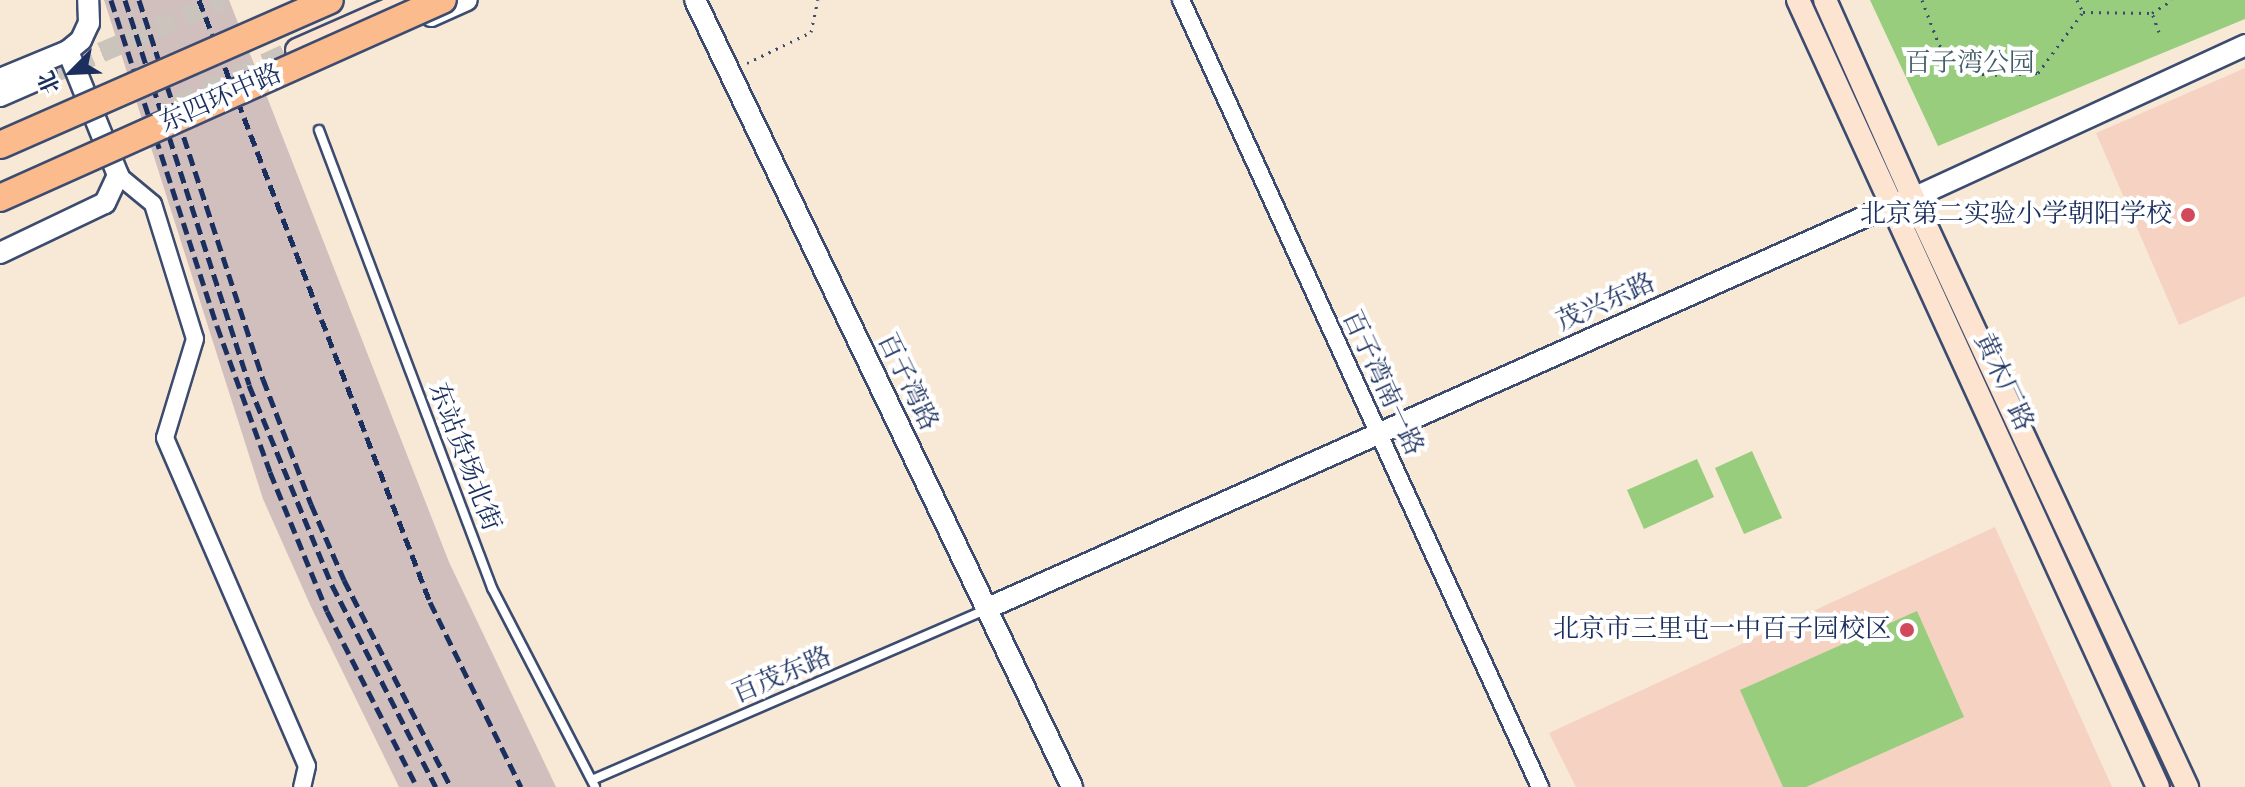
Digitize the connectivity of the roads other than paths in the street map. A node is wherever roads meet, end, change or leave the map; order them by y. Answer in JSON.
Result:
{"nodes":[{"id":1,"x":88,"y":0,"type":"edge"},
{"id":2,"x":330,"y":0,"type":"edge"},
{"id":3,"x":411,"y":0,"type":"edge"},
{"id":4,"x":443,"y":0,"type":"edge"},
{"id":5,"x":467,"y":0,"type":"edge"},
{"id":6,"x":695,"y":0,"type":"edge"},
{"id":7,"x":1181,"y":0,"type":"edge"},
{"id":8,"x":1798,"y":0,"type":"edge"},
{"id":9,"x":1825,"y":0,"type":"edge"},
{"id":10,"x":285,"y":21,"type":"dead end"},
{"id":11,"x":2245,"y":45,"type":"edge"},
{"id":12,"x":297,"y":50,"type":"tunnel mouth"},
{"id":13,"x":68,"y":51,"type":"junction"},
{"id":14,"x":307,"y":71,"type":"tunnel mouth"},
{"id":15,"x":46,"y":76,"type":"tunnel mouth"},
{"id":16,"x":0,"y":79,"type":"edge"},
{"id":17,"x":0,"y":96,"type":"edge"},
{"id":18,"x":70,"y":126,"type":"dead end"},
{"id":19,"x":319,"y":130,"type":"dead end"},
{"id":20,"x":0,"y":145,"type":"edge"},
{"id":21,"x":0,"y":156,"type":"edge"},
{"id":22,"x":87,"y":159,"type":"joint"},
{"id":23,"x":118,"y":175,"type":"junction"},
{"id":24,"x":0,"y":185,"type":"edge"},
{"id":25,"x":0,"y":198,"type":"edge"},
{"id":26,"x":1913,"y":198,"type":"junction"},
{"id":27,"x":1891,"y":205,"type":"junction"},
{"id":28,"x":0,"y":212,"type":"edge"},
{"id":29,"x":0,"y":253,"type":"edge"},
{"id":30,"x":1378,"y":432,"type":"junction"},
{"id":31,"x":988,"y":608,"type":"junction"},
{"id":32,"x":594,"y":783,"type":"edge"},
{"id":33,"x":302,"y":787,"type":"edge"},
{"id":34,"x":1072,"y":787,"type":"edge"},
{"id":35,"x":1540,"y":787,"type":"edge"},
{"id":36,"x":2158,"y":787,"type":"edge"},
{"id":37,"x":2187,"y":787,"type":"edge"}],
"edges":[{"from":1,"to":13,"type":"street"},
{"from":2,"to":10,"type":"main road","name":"东四环中路"},
{"from":2,"to":20,"type":"highway","name":"东四环中路","bridge":true},
{"from":3,"to":12,"type":"main road","name":"东四环中路"},
{"from":4,"to":25,"type":"highway","name":"东四环中路","bridge":true},
{"from":5,"to":14,"type":"street","name":"东四环中路"},
{"from":6,"to":31,"type":"street","name":"百子湾路"},
{"from":7,"to":30,"type":"street","name":"百子湾南一路"},
{"from":8,"to":27,"type":"main road","name":"黄木厂路"},
{"from":9,"to":26,"type":"main road"},
{"from":11,"to":26,"type":"street","name":"茂兴东路"},
{"from":13,"to":16,"type":"street"},
{"from":13,"to":23,"type":"street"},
{"from":15,"to":17,"type":"street"},
{"from":18,"to":21,"type":"main road"},
{"from":19,"to":32,"type":"lane","name":"东站货场北街"},
{"from":22,"to":24,"type":"main road"},
{"from":22,"to":28,"type":"street"},
{"from":23,"to":29,"type":"street"},
{"from":23,"to":33,"type":"street"},
{"from":26,"to":27,"type":"street","name":"茂兴东路"},
{"from":26,"to":37,"type":"main road"},
{"from":27,"to":30,"type":"street","name":"茂兴东路"},
{"from":27,"to":36,"type":"main road","name":"黄木厂路"},
{"from":30,"to":31,"type":"street","name":"茂兴东路"},
{"from":30,"to":35,"type":"street","name":"百子湾南一路"},
{"from":31,"to":32,"type":"lane","name":"百茂东路"},
{"from":31,"to":34,"type":"street","name":"百子湾路"}]}
